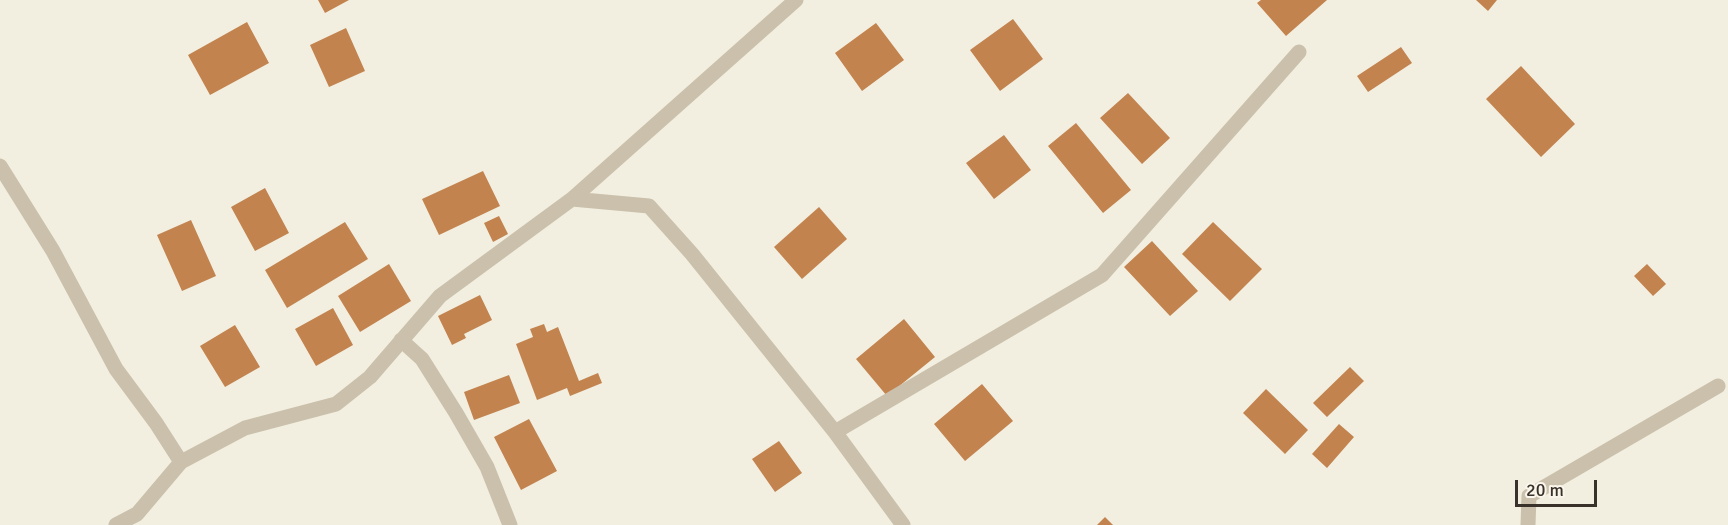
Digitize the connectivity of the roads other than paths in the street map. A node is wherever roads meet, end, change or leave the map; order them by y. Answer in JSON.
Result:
{"nodes":[{"id":1,"x":796,"y":0,"type":"edge"},
{"id":2,"x":1299,"y":52,"type":"dead end"},
{"id":3,"x":0,"y":166,"type":"edge"},
{"id":4,"x":572,"y":199,"type":"junction"},
{"id":5,"x":401,"y":340,"type":"junction"},
{"id":6,"x":1718,"y":386,"type":"dead end"},
{"id":7,"x":835,"y":432,"type":"junction"},
{"id":8,"x":181,"y":462,"type":"junction"},
{"id":9,"x":116,"y":525,"type":"edge"},
{"id":10,"x":510,"y":525,"type":"edge"},
{"id":11,"x":903,"y":525,"type":"edge"},
{"id":12,"x":1528,"y":525,"type":"edge"}],
"edges":[{"from":1,"to":4,"type":"street"},
{"from":2,"to":7,"type":"street"},
{"from":3,"to":8,"type":"street"},
{"from":4,"to":5,"type":"street"},
{"from":4,"to":7,"type":"street"},
{"from":5,"to":8,"type":"street"},
{"from":5,"to":10,"type":"street"},
{"from":6,"to":12,"type":"street"},
{"from":7,"to":11,"type":"street"},
{"from":8,"to":9,"type":"street"}]}
